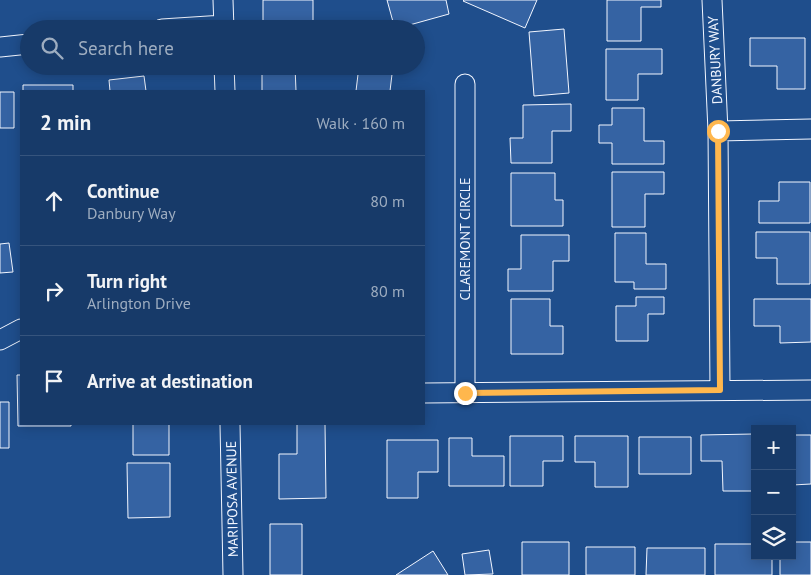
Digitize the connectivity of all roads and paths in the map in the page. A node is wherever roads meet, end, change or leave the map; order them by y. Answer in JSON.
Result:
{"nodes":[{"id":1,"x":223,"y":0,"type":"edge"},
{"id":2,"x":712,"y":0,"type":"edge"},
{"id":3,"x":224,"y":20,"type":"edge"},
{"id":4,"x":20,"y":45,"type":"edge"},
{"id":5,"x":0,"y":47,"type":"edge"},
{"id":6,"x":224,"y":75,"type":"edge"},
{"id":7,"x":465,"y":84,"type":"dead end"},
{"id":8,"x":225,"y":90,"type":"edge"},
{"id":9,"x":811,"y":129,"type":"edge"},
{"id":10,"x":718,"y":131,"type":"junction"},
{"id":11,"x":20,"y":330,"type":"edge"},
{"id":12,"x":0,"y":340,"type":"edge"},
{"id":13,"x":720,"y":390,"type":"junction"},
{"id":14,"x":811,"y":390,"type":"edge"},
{"id":15,"x":425,"y":393,"type":"edge"},
{"id":16,"x":465,"y":393,"type":"junction"},
{"id":17,"x":230,"y":425,"type":"edge"},
{"id":18,"x":233,"y":575,"type":"edge"}],
"edges":[{"from":1,"to":3,"type":"street"},
{"from":2,"to":10,"type":"street","name":"DANBURY WAY"},
{"from":4,"to":5,"type":"street"},
{"from":6,"to":8,"type":"street"},
{"from":7,"to":16,"type":"street","name":"CLAREMONT CIRCLE"},
{"from":9,"to":10,"type":"street"},
{"from":10,"to":13,"type":"street","name":"DANBURY WAY"},
{"from":11,"to":12,"type":"street"},
{"from":13,"to":14,"type":"street"},
{"from":13,"to":16,"type":"street"},
{"from":15,"to":16,"type":"street"},
{"from":17,"to":18,"type":"street","name":"MARIPOSA AVENUE"}]}
